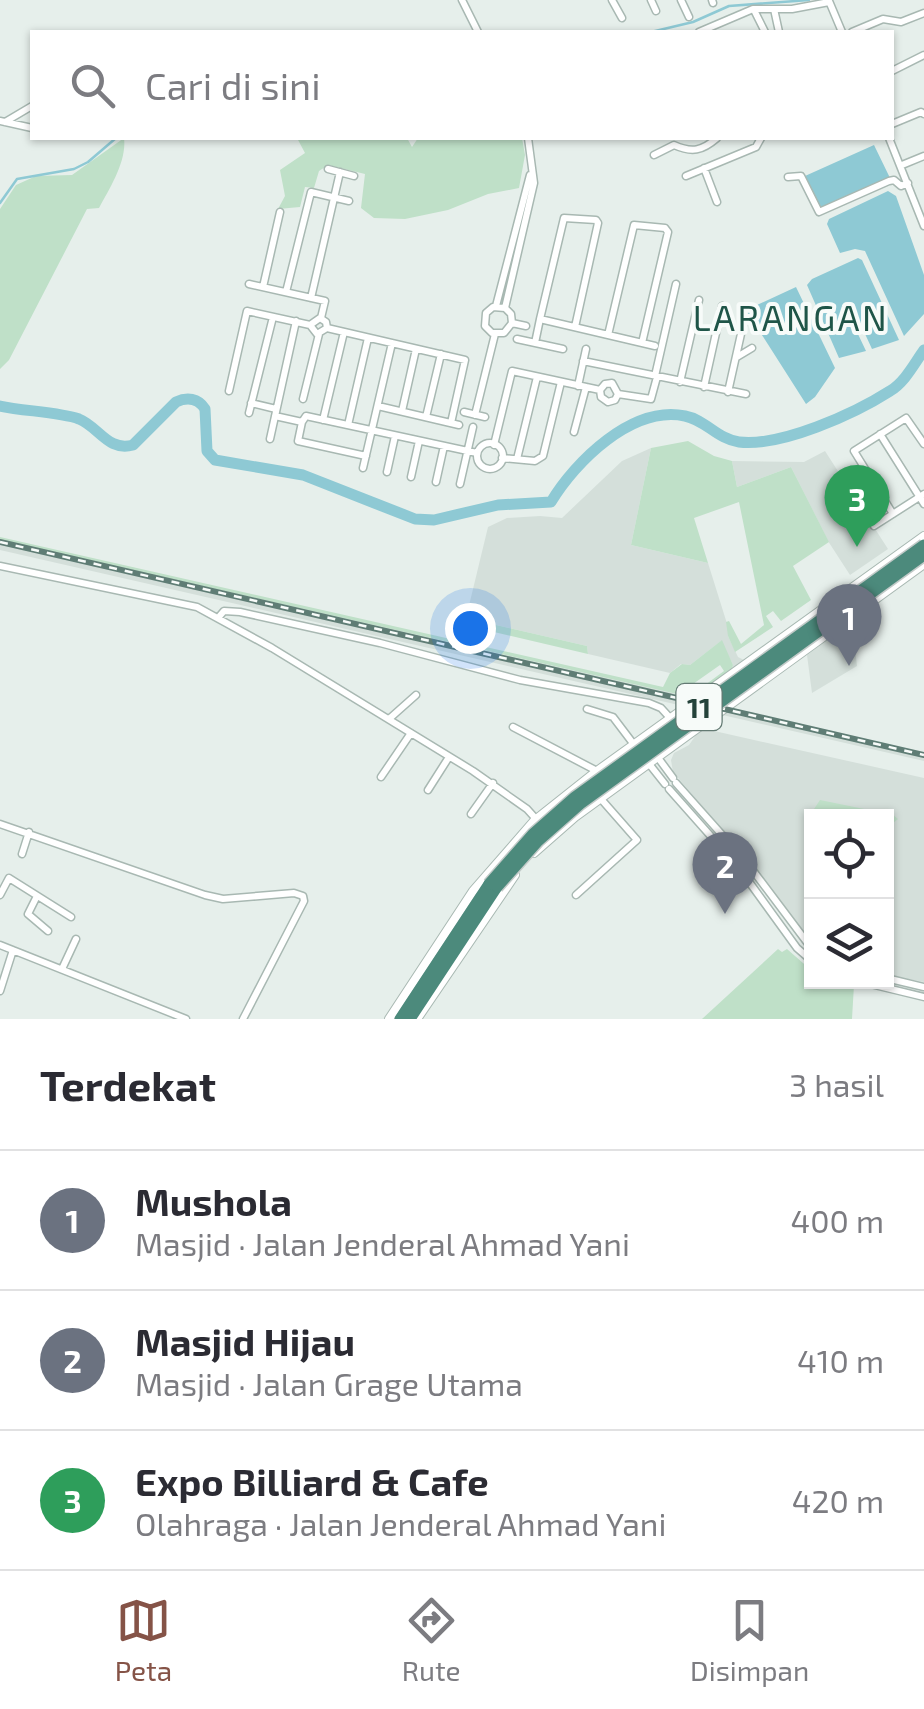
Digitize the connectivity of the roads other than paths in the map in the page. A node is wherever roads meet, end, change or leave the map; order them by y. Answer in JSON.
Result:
{"nodes":[{"id":1,"x":462,"y":0,"type":"edge"},
{"id":2,"x":612,"y":0,"type":"edge"},
{"id":3,"x":651,"y":0,"type":"edge"},
{"id":4,"x":681,"y":0,"type":"edge"},
{"id":5,"x":844,"y":0,"type":"edge"},
{"id":6,"x":829,"y":3,"type":"edge"},
{"id":7,"x":753,"y":9,"type":"junction"},
{"id":8,"x":774,"y":9,"type":"junction"},
{"id":9,"x":656,"y":10,"type":"dead end"},
{"id":10,"x":924,"y":13,"type":"edge"},
{"id":11,"x":689,"y":17,"type":"dead end"},
{"id":12,"x":622,"y":18,"type":"dead end"},
{"id":13,"x":764,"y":29,"type":"edge"},
{"id":14,"x":477,"y":30,"type":"edge"},
{"id":15,"x":706,"y":30,"type":"edge"},
{"id":16,"x":778,"y":30,"type":"edge"},
{"id":17,"x":841,"y":30,"type":"edge"},
{"id":18,"x":856,"y":30,"type":"edge"},
{"id":19,"x":924,"y":55,"type":"edge"},
{"id":20,"x":894,"y":70,"type":"edge"},
{"id":21,"x":30,"y":107,"type":"edge"},
{"id":22,"x":924,"y":114,"type":"edge"},
{"id":23,"x":2,"y":122,"type":"edge"},
{"id":24,"x":894,"y":123,"type":"edge"},
{"id":25,"x":30,"y":128,"type":"edge"},
{"id":26,"x":529,"y":140,"type":"edge"},
{"id":27,"x":715,"y":140,"type":"edge"},
{"id":28,"x":760,"y":140,"type":"edge"},
{"id":29,"x":891,"y":140,"type":"edge"},
{"id":30,"x":654,"y":155,"type":"dead end"},
{"id":31,"x":924,"y":156,"type":"edge"},
{"id":32,"x":902,"y":165,"type":"junction"},
{"id":33,"x":704,"y":168,"type":"junction"},
{"id":34,"x":328,"y":169,"type":"dead end"},
{"id":35,"x":340,"y":172,"type":"junction"},
{"id":36,"x":354,"y":176,"type":"dead end"},
{"id":37,"x":686,"y":176,"type":"dead end"},
{"id":38,"x":788,"y":177,"type":"dead end"},
{"id":39,"x":908,"y":183,"type":"junction"},
{"id":40,"x":334,"y":197,"type":"junction"},
{"id":41,"x":349,"y":200,"type":"dead end"},
{"id":42,"x":717,"y":202,"type":"dead end"},
{"id":43,"x":280,"y":212,"type":"dead end"},
{"id":44,"x":924,"y":226,"type":"edge"},
{"id":45,"x":249,"y":284,"type":"dead end"},
{"id":46,"x":676,"y":284,"type":"dead end"},
{"id":47,"x":263,"y":287,"type":"junction"},
{"id":48,"x":286,"y":292,"type":"junction"},
{"id":49,"x":312,"y":298,"type":"junction"},
{"id":50,"x":698,"y":300,"type":"dead end"},
{"id":51,"x":722,"y":306,"type":"dead end"},
{"id":52,"x":501,"y":307,"type":"junction"},
{"id":53,"x":272,"y":317,"type":"junction"},
{"id":54,"x":322,"y":318,"type":"junction"},
{"id":55,"x":540,"y":320,"type":"junction"},
{"id":56,"x":296,"y":322,"type":"junction"},
{"id":57,"x":512,"y":323,"type":"junction"},
{"id":58,"x":310,"y":324,"type":"junction"},
{"id":59,"x":743,"y":325,"type":"dead end"},
{"id":60,"x":532,"y":327,"type":"junction"},
{"id":61,"x":327,"y":328,"type":"junction"},
{"id":62,"x":575,"y":328,"type":"junction"},
{"id":63,"x":344,"y":332,"type":"junction"},
{"id":64,"x":319,"y":334,"type":"junction"},
{"id":65,"x":495,"y":334,"type":"junction"},
{"id":66,"x":608,"y":335,"type":"junction"},
{"id":67,"x":368,"y":338,"type":"junction"},
{"id":68,"x":518,"y":339,"type":"dead end"},
{"id":69,"x":392,"y":343,"type":"junction"},
{"id":70,"x":535,"y":343,"type":"junction"},
{"id":71,"x":642,"y":343,"type":"junction"},
{"id":72,"x":656,"y":346,"type":"dead end"},
{"id":73,"x":752,"y":348,"type":"dead end"},
{"id":74,"x":416,"y":349,"type":"junction"},
{"id":75,"x":563,"y":349,"type":"dead end"},
{"id":76,"x":586,"y":349,"type":"dead end"},
{"id":77,"x":441,"y":354,"type":"junction"},
{"id":78,"x":584,"y":360,"type":"junction"},
{"id":79,"x":737,"y":364,"type":"junction"},
{"id":80,"x":537,"y":376,"type":"junction"},
{"id":81,"x":656,"y":376,"type":"junction"},
{"id":82,"x":561,"y":382,"type":"junction"},
{"id":83,"x":680,"y":382,"type":"junction"},
{"id":84,"x":582,"y":387,"type":"junction"},
{"id":85,"x":704,"y":387,"type":"junction"},
{"id":86,"x":600,"y":390,"type":"junction"},
{"id":87,"x":229,"y":392,"type":"dead end"},
{"id":88,"x":728,"y":392,"type":"junction"},
{"id":89,"x":618,"y":394,"type":"junction"},
{"id":90,"x":746,"y":394,"type":"dead end"},
{"id":91,"x":304,"y":399,"type":"dead end"},
{"id":92,"x":252,"y":404,"type":"junction"},
{"id":93,"x":378,"y":406,"type":"junction"},
{"id":94,"x":402,"y":411,"type":"junction"},
{"id":95,"x":459,"y":411,"type":"junction"},
{"id":96,"x":276,"y":412,"type":"junction"},
{"id":97,"x":249,"y":413,"type":"dead end"},
{"id":98,"x":475,"y":415,"type":"junction"},
{"id":99,"x":426,"y":417,"type":"junction"},
{"id":100,"x":323,"y":420,"type":"junction"},
{"id":101,"x":500,"y":420,"type":"junction"},
{"id":102,"x":302,"y":422,"type":"junction"},
{"id":103,"x":348,"y":425,"type":"junction"},
{"id":104,"x":473,"y":426,"type":"dead end"},
{"id":105,"x":372,"y":430,"type":"junction"},
{"id":106,"x":574,"y":432,"type":"dead end"},
{"id":107,"x":880,"y":434,"type":"junction"},
{"id":108,"x":395,"y":436,"type":"junction"},
{"id":109,"x":270,"y":439,"type":"dead end"},
{"id":110,"x":420,"y":441,"type":"junction"},
{"id":111,"x":494,"y":444,"type":"junction"},
{"id":112,"x":924,"y":444,"type":"edge"},
{"id":113,"x":444,"y":446,"type":"junction"},
{"id":114,"x":468,"y":452,"type":"junction"},
{"id":115,"x":478,"y":454,"type":"junction"},
{"id":116,"x":366,"y":456,"type":"junction"},
{"id":117,"x":502,"y":458,"type":"junction"},
{"id":118,"x":517,"y":459,"type":"junction"},
{"id":119,"x":363,"y":468,"type":"dead end"},
{"id":120,"x":489,"y":469,"type":"junction"},
{"id":121,"x":387,"y":472,"type":"dead end"},
{"id":122,"x":411,"y":477,"type":"dead end"},
{"id":123,"x":486,"y":481,"type":"dead end"},
{"id":124,"x":436,"y":482,"type":"dead end"},
{"id":125,"x":460,"y":484,"type":"dead end"},
{"id":126,"x":923,"y":498,"type":"edge"},
{"id":127,"x":892,"y":514,"type":"junction"},
{"id":128,"x":874,"y":526,"type":"dead end"},
{"id":129,"x":924,"y":536,"type":"edge"},
{"id":130,"x":924,"y":545,"type":"edge"},
{"id":131,"x":924,"y":555,"type":"edge"},
{"id":132,"x":924,"y":564,"type":"edge"},
{"id":133,"x":0,"y":566,"type":"edge"},
{"id":134,"x":218,"y":618,"type":"junction"},
{"id":135,"x":754,"y":658,"type":"junction"},
{"id":136,"x":768,"y":676,"type":"junction"},
{"id":137,"x":416,"y":695,"type":"dead end"},
{"id":138,"x":587,"y":709,"type":"dead end"},
{"id":139,"x":389,"y":719,"type":"junction"},
{"id":140,"x":671,"y":719,"type":"junction"},
{"id":141,"x":514,"y":727,"type":"dead end"},
{"id":142,"x":411,"y":732,"type":"junction"},
{"id":143,"x":643,"y":738,"type":"junction"},
{"id":144,"x":634,"y":745,"type":"junction"},
{"id":145,"x":449,"y":757,"type":"junction"},
{"id":146,"x":658,"y":758,"type":"junction"},
{"id":147,"x":649,"y":764,"type":"junction"},
{"id":148,"x":597,"y":771,"type":"junction"},
{"id":149,"x":381,"y":776,"type":"dead end"},
{"id":150,"x":493,"y":783,"type":"junction"},
{"id":151,"x":673,"y":786,"type":"junction"},
{"id":152,"x":428,"y":790,"type":"dead end"},
{"id":153,"x":600,"y":799,"type":"junction"},
{"id":154,"x":471,"y":814,"type":"dead end"},
{"id":155,"x":536,"y":820,"type":"junction"},
{"id":156,"x":0,"y":824,"type":"edge"},
{"id":157,"x":30,"y":832,"type":"junction"},
{"id":158,"x":720,"y":833,"type":"junction"},
{"id":159,"x":712,"y":839,"type":"junction"},
{"id":160,"x":22,"y":854,"type":"dead end"},
{"id":161,"x":0,"y":895,"type":"edge"},
{"id":162,"x":576,"y":895,"type":"dead end"},
{"id":163,"x":36,"y":898,"type":"junction"},
{"id":164,"x":481,"y":902,"type":"junction"},
{"id":165,"x":71,"y":917,"type":"dead end"},
{"id":166,"x":48,"y":931,"type":"dead end"},
{"id":167,"x":804,"y":939,"type":"edge"},
{"id":168,"x":76,"y":940,"type":"dead end"},
{"id":169,"x":0,"y":945,"type":"edge"},
{"id":170,"x":13,"y":950,"type":"junction"},
{"id":171,"x":804,"y":954,"type":"edge"},
{"id":172,"x":62,"y":969,"type":"junction"},
{"id":173,"x":894,"y":980,"type":"edge"},
{"id":174,"x":924,"y":987,"type":"edge"},
{"id":175,"x":891,"y":989,"type":"edge"},
{"id":176,"x":0,"y":991,"type":"edge"},
{"id":177,"x":924,"y":997,"type":"edge"},
{"id":178,"x":186,"y":1019,"type":"edge"},
{"id":179,"x":243,"y":1019,"type":"edge"},
{"id":180,"x":390,"y":1019,"type":"edge"},
{"id":181,"x":400,"y":1019,"type":"edge"},
{"id":182,"x":414,"y":1019,"type":"edge"}],
"edges":[{"from":1,"to":14,"type":"street"},
{"from":2,"to":12,"type":"street"},
{"from":3,"to":9,"type":"street"},
{"from":4,"to":11,"type":"street"},
{"from":5,"to":6,"type":"street"},
{"from":6,"to":8,"type":"street"},
{"from":6,"to":17,"type":"street"},
{"from":7,"to":8,"type":"street"},
{"from":7,"to":13,"type":"street"},
{"from":7,"to":15,"type":"street"},
{"from":8,"to":16,"type":"street"},
{"from":10,"to":18,"type":"street"},
{"from":19,"to":20,"type":"street"},
{"from":21,"to":23,"type":"street"},
{"from":22,"to":24,"type":"street"},
{"from":23,"to":25,"type":"street"},
{"from":26,"to":52,"type":"street"},
{"from":27,"to":30,"type":"street"},
{"from":28,"to":33,"type":"street"},
{"from":29,"to":32,"type":"street"},
{"from":31,"to":32,"type":"street"},
{"from":32,"to":39,"type":"street"},
{"from":33,"to":37,"type":"street"},
{"from":33,"to":42,"type":"street"},
{"from":34,"to":35,"type":"street"},
{"from":35,"to":36,"type":"street"},
{"from":35,"to":40,"type":"street"},
{"from":38,"to":39,"type":"street"},
{"from":39,"to":44,"type":"street"},
{"from":40,"to":41,"type":"street"},
{"from":40,"to":48,"type":"street"},
{"from":40,"to":49,"type":"street"},
{"from":43,"to":47,"type":"street"},
{"from":45,"to":47,"type":"street"},
{"from":46,"to":81,"type":"street"},
{"from":47,"to":48,"type":"street"},
{"from":48,"to":49,"type":"street"},
{"from":49,"to":54,"type":"street"},
{"from":50,"to":83,"type":"street"},
{"from":51,"to":85,"type":"street"},
{"from":52,"to":57,"type":"street"},
{"from":52,"to":65,"type":"street"},
{"from":53,"to":56,"type":"street"},
{"from":53,"to":87,"type":"street"},
{"from":53,"to":92,"type":"street"},
{"from":54,"to":58,"type":"street"},
{"from":54,"to":61,"type":"street"},
{"from":55,"to":60,"type":"street"},
{"from":55,"to":62,"type":"street"},
{"from":55,"to":62,"type":"street"},
{"from":56,"to":58,"type":"street"},
{"from":56,"to":96,"type":"street"},
{"from":57,"to":60,"type":"street"},
{"from":57,"to":65,"type":"street"},
{"from":58,"to":64,"type":"street"},
{"from":59,"to":79,"type":"street"},
{"from":60,"to":70,"type":"street"},
{"from":61,"to":63,"type":"street"},
{"from":61,"to":64,"type":"street"},
{"from":62,"to":66,"type":"street"},
{"from":63,"to":67,"type":"street"},
{"from":63,"to":100,"type":"street"},
{"from":64,"to":91,"type":"street"},
{"from":65,"to":98,"type":"street"},
{"from":66,"to":71,"type":"street"},
{"from":66,"to":71,"type":"street"},
{"from":67,"to":69,"type":"street"},
{"from":67,"to":103,"type":"street"},
{"from":68,"to":70,"type":"street"},
{"from":69,"to":74,"type":"street"},
{"from":69,"to":93,"type":"street"},
{"from":70,"to":75,"type":"street"},
{"from":71,"to":72,"type":"street"},
{"from":73,"to":79,"type":"street"},
{"from":74,"to":77,"type":"street"},
{"from":74,"to":94,"type":"street"},
{"from":76,"to":78,"type":"street"},
{"from":77,"to":95,"type":"street"},
{"from":77,"to":99,"type":"street"},
{"from":78,"to":81,"type":"street"},
{"from":78,"to":84,"type":"street"},
{"from":79,"to":88,"type":"street"},
{"from":80,"to":82,"type":"street"},
{"from":80,"to":101,"type":"street"},
{"from":80,"to":118,"type":"street"},
{"from":81,"to":83,"type":"street"},
{"from":81,"to":89,"type":"street"},
{"from":82,"to":84,"type":"street"},
{"from":82,"to":118,"type":"street"},
{"from":83,"to":85,"type":"street"},
{"from":84,"to":86,"type":"street"},
{"from":84,"to":106,"type":"street"},
{"from":85,"to":88,"type":"street"},
{"from":86,"to":89,"type":"street"},
{"from":86,"to":89,"type":"street"},
{"from":88,"to":90,"type":"street"},
{"from":92,"to":96,"type":"street"},
{"from":92,"to":97,"type":"street"},
{"from":93,"to":94,"type":"street"},
{"from":93,"to":105,"type":"street"},
{"from":94,"to":99,"type":"street"},
{"from":95,"to":98,"type":"street"},
{"from":95,"to":99,"type":"street"},
{"from":96,"to":102,"type":"street"},
{"from":96,"to":109,"type":"street"},
{"from":98,"to":101,"type":"street"},
{"from":100,"to":102,"type":"street"},
{"from":100,"to":103,"type":"street"},
{"from":101,"to":111,"type":"street"},
{"from":102,"to":116,"type":"street"},
{"from":103,"to":105,"type":"street"},
{"from":104,"to":114,"type":"street"},
{"from":105,"to":108,"type":"street"},
{"from":105,"to":116,"type":"street"},
{"from":107,"to":112,"type":"street"},
{"from":107,"to":126,"type":"street"},
{"from":107,"to":127,"type":"street"},
{"from":108,"to":110,"type":"street"},
{"from":108,"to":121,"type":"street"},
{"from":110,"to":113,"type":"street"},
{"from":110,"to":122,"type":"street"},
{"from":111,"to":115,"type":"street"},
{"from":111,"to":117,"type":"street"},
{"from":113,"to":114,"type":"street"},
{"from":113,"to":124,"type":"street"},
{"from":114,"to":115,"type":"street"},
{"from":114,"to":125,"type":"street"},
{"from":115,"to":120,"type":"street"},
{"from":116,"to":119,"type":"street"},
{"from":117,"to":118,"type":"street"},
{"from":117,"to":120,"type":"street"},
{"from":120,"to":123,"type":"street"},
{"from":126,"to":127,"type":"street"},
{"from":127,"to":128,"type":"street"},
{"from":129,"to":135,"type":"street"},
{"from":130,"to":164,"type":"highway","number":"11","bridge":true},
{"from":131,"to":164,"type":"highway","number":"11","bridge":true},
{"from":132,"to":136,"type":"street"},
{"from":133,"to":134,"type":"street"},
{"from":134,"to":139,"type":"street"},
{"from":134,"to":140,"type":"street"},
{"from":135,"to":136,"type":"street"},
{"from":135,"to":140,"type":"street"},
{"from":136,"to":146,"type":"street"},
{"from":137,"to":139,"type":"street"},
{"from":138,"to":144,"type":"street"},
{"from":139,"to":142,"type":"street"},
{"from":140,"to":143,"type":"street"},
{"from":141,"to":148,"type":"street"},
{"from":142,"to":145,"type":"street"},
{"from":142,"to":149,"type":"street"},
{"from":143,"to":144,"type":"street"},
{"from":143,"to":146,"type":"street"},
{"from":144,"to":147,"type":"street"},
{"from":144,"to":148,"type":"street"},
{"from":145,"to":150,"type":"street"},
{"from":145,"to":152,"type":"street"},
{"from":146,"to":147,"type":"street"},
{"from":146,"to":151,"type":"street"},
{"from":147,"to":151,"type":"street"},
{"from":147,"to":153,"type":"street"},
{"from":148,"to":155,"type":"street"},
{"from":150,"to":154,"type":"street"},
{"from":150,"to":155,"type":"street"},
{"from":151,"to":158,"type":"street"},
{"from":151,"to":159,"type":"street"},
{"from":153,"to":162,"type":"street"},
{"from":153,"to":182,"type":"street"},
{"from":155,"to":180,"type":"street"},
{"from":156,"to":157,"type":"street"},
{"from":157,"to":160,"type":"street"},
{"from":157,"to":179,"type":"street"},
{"from":158,"to":159,"type":"street"},
{"from":158,"to":167,"type":"street"},
{"from":159,"to":171,"type":"street"},
{"from":161,"to":163,"type":"street"},
{"from":163,"to":165,"type":"street"},
{"from":163,"to":166,"type":"street"},
{"from":164,"to":181,"type":"highway","number":"11"},
{"from":164,"to":182,"type":"highway","number":"11"},
{"from":168,"to":172,"type":"street"},
{"from":169,"to":170,"type":"street"},
{"from":170,"to":172,"type":"street"},
{"from":170,"to":176,"type":"street"},
{"from":172,"to":178,"type":"street"},
{"from":173,"to":174,"type":"street"},
{"from":175,"to":177,"type":"street"}]}
